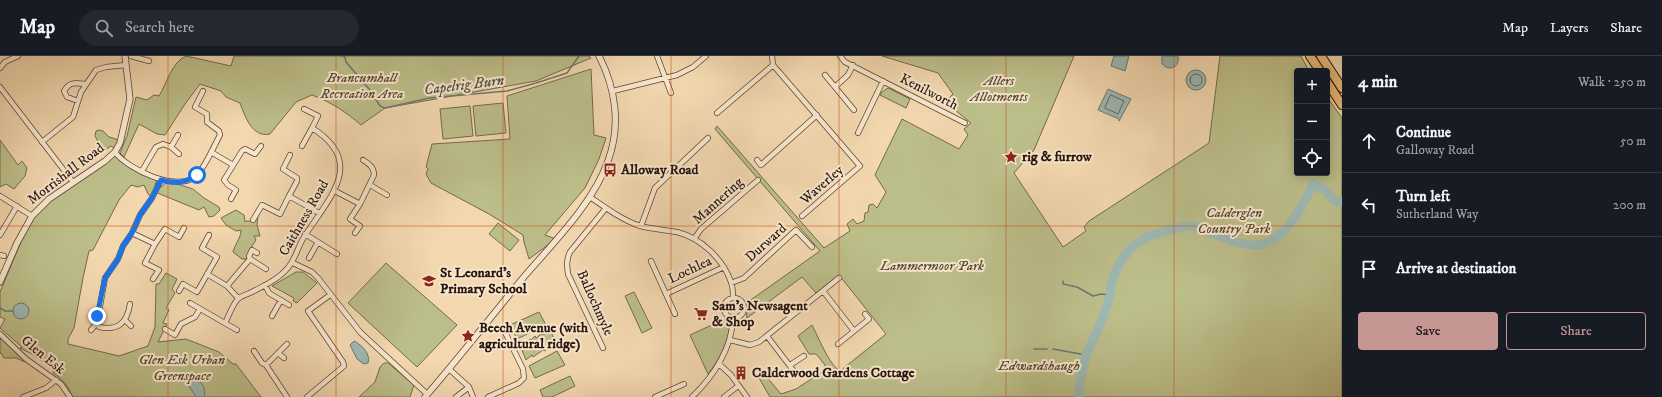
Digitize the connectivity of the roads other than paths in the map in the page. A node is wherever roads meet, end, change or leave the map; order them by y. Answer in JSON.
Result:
{"nodes":[{"id":1,"x":18,"y":56,"type":"edge"},
{"id":2,"x":125,"y":56,"type":"edge"},
{"id":3,"x":131,"y":56,"type":"edge"},
{"id":4,"x":598,"y":56,"type":"edge"},
{"id":5,"x":657,"y":56,"type":"edge"},
{"id":6,"x":706,"y":56,"type":"edge"},
{"id":7,"x":772,"y":56,"type":"edge"},
{"id":8,"x":840,"y":56,"type":"edge"},
{"id":9,"x":1310,"y":56,"type":"edge"},
{"id":10,"x":1321,"y":56,"type":"edge"},
{"id":11,"x":149,"y":60,"type":"dead end"},
{"id":12,"x":126,"y":65,"type":"junction"},
{"id":13,"x":773,"y":65,"type":"junction"},
{"id":14,"x":852,"y":66,"type":"junction"},
{"id":15,"x":0,"y":68,"type":"edge"},
{"id":16,"x":1318,"y":68,"type":"edge"},
{"id":17,"x":825,"y":75,"type":"dead end"},
{"id":18,"x":665,"y":78,"type":"junction"},
{"id":19,"x":883,"y":81,"type":"junction"},
{"id":20,"x":86,"y":84,"type":"junction"},
{"id":21,"x":0,"y":87,"type":"edge"},
{"id":22,"x":835,"y":87,"type":"junction"},
{"id":23,"x":1330,"y":87,"type":"edge"},
{"id":24,"x":1342,"y":88,"type":"edge"},
{"id":25,"x":203,"y":91,"type":"dead end"},
{"id":26,"x":613,"y":91,"type":"junction"},
{"id":27,"x":671,"y":93,"type":"dead end"},
{"id":28,"x":78,"y":101,"type":"junction"},
{"id":29,"x":1342,"y":105,"type":"edge"},
{"id":30,"x":304,"y":109,"type":"dead end"},
{"id":31,"x":854,"y":110,"type":"dead end"},
{"id":32,"x":717,"y":113,"type":"dead end"},
{"id":33,"x":817,"y":115,"type":"junction"},
{"id":34,"x":965,"y":123,"type":"dead end"},
{"id":35,"x":312,"y":128,"type":"junction"},
{"id":36,"x":858,"y":133,"type":"dead end"},
{"id":37,"x":178,"y":135,"type":"dead end"},
{"id":38,"x":708,"y":138,"type":"dead end"},
{"id":39,"x":42,"y":142,"type":"junction"},
{"id":40,"x":261,"y":146,"type":"dead end"},
{"id":41,"x":302,"y":146,"type":"dead end"},
{"id":42,"x":171,"y":147,"type":"junction"},
{"id":43,"x":115,"y":152,"type":"junction"},
{"id":44,"x":211,"y":152,"type":"junction"},
{"id":45,"x":179,"y":154,"type":"dead end"},
{"id":46,"x":290,"y":155,"type":"dead end"},
{"id":47,"x":363,"y":160,"type":"dead end"},
{"id":48,"x":757,"y":160,"type":"dead end"},
{"id":49,"x":233,"y":165,"type":"junction"},
{"id":50,"x":142,"y":172,"type":"junction"},
{"id":51,"x":161,"y":180,"type":"junction"},
{"id":52,"x":758,"y":180,"type":"dead end"},
{"id":53,"x":73,"y":182,"type":"junction"},
{"id":54,"x":370,"y":185,"type":"junction"},
{"id":55,"x":335,"y":191,"type":"junction"},
{"id":56,"x":386,"y":195,"type":"dead end"},
{"id":57,"x":0,"y":196,"type":"edge"},
{"id":58,"x":290,"y":196,"type":"junction"},
{"id":59,"x":590,"y":197,"type":"junction"},
{"id":60,"x":231,"y":200,"type":"dead end"},
{"id":61,"x":360,"y":204,"type":"junction"},
{"id":62,"x":17,"y":206,"type":"junction"},
{"id":63,"x":606,"y":208,"type":"junction"},
{"id":64,"x":319,"y":213,"type":"junction"},
{"id":65,"x":32,"y":216,"type":"junction"},
{"id":66,"x":802,"y":216,"type":"dead end"},
{"id":67,"x":253,"y":220,"type":"dead end"},
{"id":68,"x":641,"y":226,"type":"junction"},
{"id":69,"x":184,"y":228,"type":"dead end"},
{"id":70,"x":132,"y":233,"type":"junction"},
{"id":71,"x":355,"y":233,"type":"dead end"},
{"id":72,"x":306,"y":234,"type":"junction"},
{"id":73,"x":0,"y":235,"type":"edge"},
{"id":74,"x":209,"y":235,"type":"dead end"},
{"id":75,"x":694,"y":239,"type":"junction"},
{"id":76,"x":318,"y":242,"type":"junction"},
{"id":77,"x":155,"y":244,"type":"junction"},
{"id":78,"x":812,"y":248,"type":"dead end"},
{"id":79,"x":257,"y":252,"type":"dead end"},
{"id":80,"x":337,"y":254,"type":"dead end"},
{"id":81,"x":309,"y":258,"type":"dead end"},
{"id":82,"x":250,"y":259,"type":"junction"},
{"id":83,"x":651,"y":261,"type":"dead end"},
{"id":84,"x":292,"y":262,"type":"junction"},
{"id":85,"x":724,"y":267,"type":"junction"},
{"id":86,"x":266,"y":269,"type":"dead end"},
{"id":87,"x":207,"y":274,"type":"junction"},
{"id":88,"x":839,"y":278,"type":"dead end"},
{"id":89,"x":153,"y":279,"type":"dead end"},
{"id":90,"x":0,"y":282,"type":"edge"},
{"id":91,"x":731,"y":283,"type":"junction"},
{"id":92,"x":265,"y":285,"type":"junction"},
{"id":93,"x":227,"y":286,"type":"junction"},
{"id":94,"x":179,"y":291,"type":"dead end"},
{"id":95,"x":823,"y":291,"type":"junction"},
{"id":96,"x":666,"y":294,"type":"junction"},
{"id":97,"x":330,"y":295,"type":"junction"},
{"id":98,"x":238,"y":298,"type":"junction"},
{"id":99,"x":733,"y":298,"type":"junction"},
{"id":100,"x":281,"y":300,"type":"junction"},
{"id":101,"x":190,"y":303,"type":"dead end"},
{"id":102,"x":130,"y":304,"type":"dead end"},
{"id":103,"x":289,"y":305,"type":"dead end"},
{"id":104,"x":200,"y":308,"type":"junction"},
{"id":105,"x":675,"y":314,"type":"dead end"},
{"id":106,"x":865,"y":314,"type":"dead end"},
{"id":107,"x":272,"y":316,"type":"dead end"},
{"id":108,"x":733,"y":318,"type":"junction"},
{"id":109,"x":125,"y":320,"type":"junction"},
{"id":110,"x":96,"y":323,"type":"junction"},
{"id":111,"x":224,"y":323,"type":"junction"},
{"id":112,"x":131,"y":326,"type":"dead end"},
{"id":113,"x":503,"y":328,"type":"dead end"},
{"id":114,"x":164,"y":329,"type":"dead end"},
{"id":115,"x":91,"y":330,"type":"dead end"},
{"id":116,"x":237,"y":330,"type":"dead end"},
{"id":117,"x":854,"y":331,"type":"junction"},
{"id":118,"x":0,"y":334,"type":"edge"},
{"id":119,"x":767,"y":336,"type":"junction"},
{"id":120,"x":730,"y":340,"type":"junction"},
{"id":121,"x":288,"y":344,"type":"dead end"},
{"id":122,"x":838,"y":344,"type":"dead end"},
{"id":123,"x":603,"y":348,"type":"dead end"},
{"id":124,"x":254,"y":351,"type":"dead end"},
{"id":125,"x":278,"y":352,"type":"junction"},
{"id":126,"x":804,"y":356,"type":"dead end"},
{"id":127,"x":284,"y":358,"type":"dead end"},
{"id":128,"x":719,"y":364,"type":"junction"},
{"id":129,"x":266,"y":365,"type":"junction"},
{"id":130,"x":790,"y":365,"type":"junction"},
{"id":131,"x":449,"y":369,"type":"junction"},
{"id":132,"x":796,"y":374,"type":"dead end"},
{"id":133,"x":56,"y":380,"type":"junction"},
{"id":134,"x":684,"y":384,"type":"dead end"},
{"id":135,"x":738,"y":386,"type":"junction"},
{"id":136,"x":469,"y":387,"type":"junction"},
{"id":137,"x":426,"y":396,"type":"edge"},
{"id":138,"x":23,"y":397,"type":"edge"},
{"id":139,"x":70,"y":397,"type":"edge"},
{"id":140,"x":287,"y":397,"type":"edge"},
{"id":141,"x":307,"y":397,"type":"edge"},
{"id":142,"x":456,"y":397,"type":"edge"},
{"id":143,"x":472,"y":397,"type":"edge"},
{"id":144,"x":488,"y":397,"type":"edge"},
{"id":145,"x":655,"y":397,"type":"edge"},
{"id":146,"x":692,"y":397,"type":"edge"},
{"id":147,"x":724,"y":397,"type":"edge"},
{"id":148,"x":746,"y":397,"type":"edge"}],
"edges":[{"from":1,"to":15,"type":"street"},
{"from":2,"to":12,"type":"street","name":"Morrishall Road"},
{"from":3,"to":11,"type":"street"},
{"from":4,"to":26,"type":"street"},
{"from":5,"to":18,"type":"street"},
{"from":6,"to":18,"type":"street"},
{"from":7,"to":13,"type":"street"},
{"from":8,"to":14,"type":"street","name":"Kenilworth"},
{"from":9,"to":16,"type":"highway"},
{"from":10,"to":24,"type":"highway"},
{"from":12,"to":20,"type":"street"},
{"from":12,"to":43,"type":"street","name":"Morrishall Road"},
{"from":13,"to":32,"type":"street"},
{"from":13,"to":33,"type":"street","name":"Waverley"},
{"from":14,"to":19,"type":"street","name":"Kenilworth"},
{"from":14,"to":22,"type":"street"},
{"from":17,"to":22,"type":"street"},
{"from":18,"to":26,"type":"street"},
{"from":18,"to":27,"type":"street"},
{"from":19,"to":34,"type":"street","name":"Kenilworth"},
{"from":19,"to":36,"type":"street","name":"Kenilworth"},
{"from":20,"to":28,"type":"street"},
{"from":20,"to":28,"type":"street"},
{"from":21,"to":39,"type":"street"},
{"from":22,"to":31,"type":"street"},
{"from":23,"to":29,"type":"highway"},
{"from":25,"to":44,"type":"street"},
{"from":26,"to":59,"type":"street"},
{"from":28,"to":39,"type":"street"},
{"from":30,"to":35,"type":"street"},
{"from":33,"to":48,"type":"street"},
{"from":33,"to":66,"type":"street","name":"Waverley"},
{"from":35,"to":41,"type":"street"},
{"from":35,"to":55,"type":"street","name":"Caithness Road"},
{"from":37,"to":42,"type":"street"},
{"from":38,"to":68,"type":"street"},
{"from":39,"to":53,"type":"street"},
{"from":40,"to":49,"type":"street"},
{"from":42,"to":45,"type":"street"},
{"from":42,"to":50,"type":"street"},
{"from":43,"to":50,"type":"street"},
{"from":43,"to":53,"type":"street","name":"Morrishall Road"},
{"from":44,"to":49,"type":"street"},
{"from":44,"to":51,"type":"street"},
{"from":46,"to":58,"type":"street"},
{"from":47,"to":54,"type":"street"},
{"from":49,"to":60,"type":"street"},
{"from":50,"to":51,"type":"street"},
{"from":51,"to":70,"type":"street"},
{"from":52,"to":75,"type":"street","name":"Mannering"},
{"from":53,"to":65,"type":"street","name":"Morrishall Road"},
{"from":54,"to":56,"type":"street"},
{"from":54,"to":61,"type":"street"},
{"from":55,"to":61,"type":"street"},
{"from":55,"to":64,"type":"street","name":"Caithness Road"},
{"from":57,"to":62,"type":"street"},
{"from":58,"to":64,"type":"street"},
{"from":58,"to":67,"type":"street"},
{"from":59,"to":63,"type":"street"},
{"from":59,"to":131,"type":"street"},
{"from":61,"to":71,"type":"street"},
{"from":62,"to":65,"type":"street"},
{"from":62,"to":73,"type":"street"},
{"from":63,"to":68,"type":"street"},
{"from":63,"to":123,"type":"street","name":"Ballochmyle"},
{"from":64,"to":72,"type":"street","name":"Caithness Road"},
{"from":65,"to":90,"type":"street","name":"Morrishall Road"},
{"from":68,"to":75,"type":"street"},
{"from":69,"to":77,"type":"street"},
{"from":70,"to":77,"type":"street"},
{"from":70,"to":110,"type":"street"},
{"from":72,"to":76,"type":"street"},
{"from":72,"to":84,"type":"street","name":"Caithness Road"},
{"from":74,"to":87,"type":"street"},
{"from":75,"to":85,"type":"street"},
{"from":76,"to":80,"type":"street"},
{"from":76,"to":81,"type":"street"},
{"from":77,"to":89,"type":"street"},
{"from":78,"to":91,"type":"street","name":"Durward"},
{"from":79,"to":82,"type":"street"},
{"from":82,"to":86,"type":"street"},
{"from":82,"to":93,"type":"street"},
{"from":83,"to":96,"type":"street","name":"Lochlea"},
{"from":84,"to":92,"type":"street","name":"Caithness Road"},
{"from":84,"to":97,"type":"street"},
{"from":85,"to":91,"type":"street"},
{"from":85,"to":96,"type":"street","name":"Lochlea"},
{"from":87,"to":93,"type":"street"},
{"from":87,"to":94,"type":"street"},
{"from":88,"to":95,"type":"street"},
{"from":91,"to":99,"type":"street"},
{"from":92,"to":98,"type":"street","name":"Caithness Road"},
{"from":92,"to":100,"type":"street"},
{"from":93,"to":98,"type":"street"},
{"from":95,"to":117,"type":"street"},
{"from":95,"to":119,"type":"street"},
{"from":96,"to":105,"type":"street","name":"Lochlea"},
{"from":97,"to":137,"type":"street"},
{"from":97,"to":141,"type":"street"},
{"from":98,"to":111,"type":"street"},
{"from":99,"to":108,"type":"street"},
{"from":99,"to":108,"type":"street"},
{"from":100,"to":103,"type":"street"},
{"from":100,"to":107,"type":"street"},
{"from":101,"to":104,"type":"street"},
{"from":102,"to":109,"type":"street"},
{"from":104,"to":111,"type":"street"},
{"from":104,"to":114,"type":"street"},
{"from":106,"to":117,"type":"street"},
{"from":108,"to":120,"type":"street"},
{"from":109,"to":110,"type":"street"},
{"from":109,"to":112,"type":"street"},
{"from":110,"to":115,"type":"street"},
{"from":111,"to":116,"type":"street"},
{"from":113,"to":144,"type":"street"},
{"from":117,"to":122,"type":"street"},
{"from":118,"to":133,"type":"street","name":"Glen Esk"},
{"from":119,"to":120,"type":"street"},
{"from":119,"to":130,"type":"street"},
{"from":120,"to":128,"type":"street"},
{"from":121,"to":125,"type":"street"},
{"from":124,"to":129,"type":"street"},
{"from":125,"to":127,"type":"street"},
{"from":125,"to":129,"type":"street"},
{"from":126,"to":130,"type":"street"},
{"from":128,"to":135,"type":"street"},
{"from":128,"to":146,"type":"street"},
{"from":129,"to":140,"type":"street"},
{"from":130,"to":132,"type":"street"},
{"from":131,"to":136,"type":"street"},
{"from":131,"to":137,"type":"street"},
{"from":133,"to":138,"type":"street"},
{"from":133,"to":139,"type":"street","name":"Glen Esk"},
{"from":134,"to":145,"type":"street"},
{"from":135,"to":147,"type":"street"},
{"from":135,"to":148,"type":"street"},
{"from":136,"to":142,"type":"street"},
{"from":136,"to":143,"type":"street"}]}
